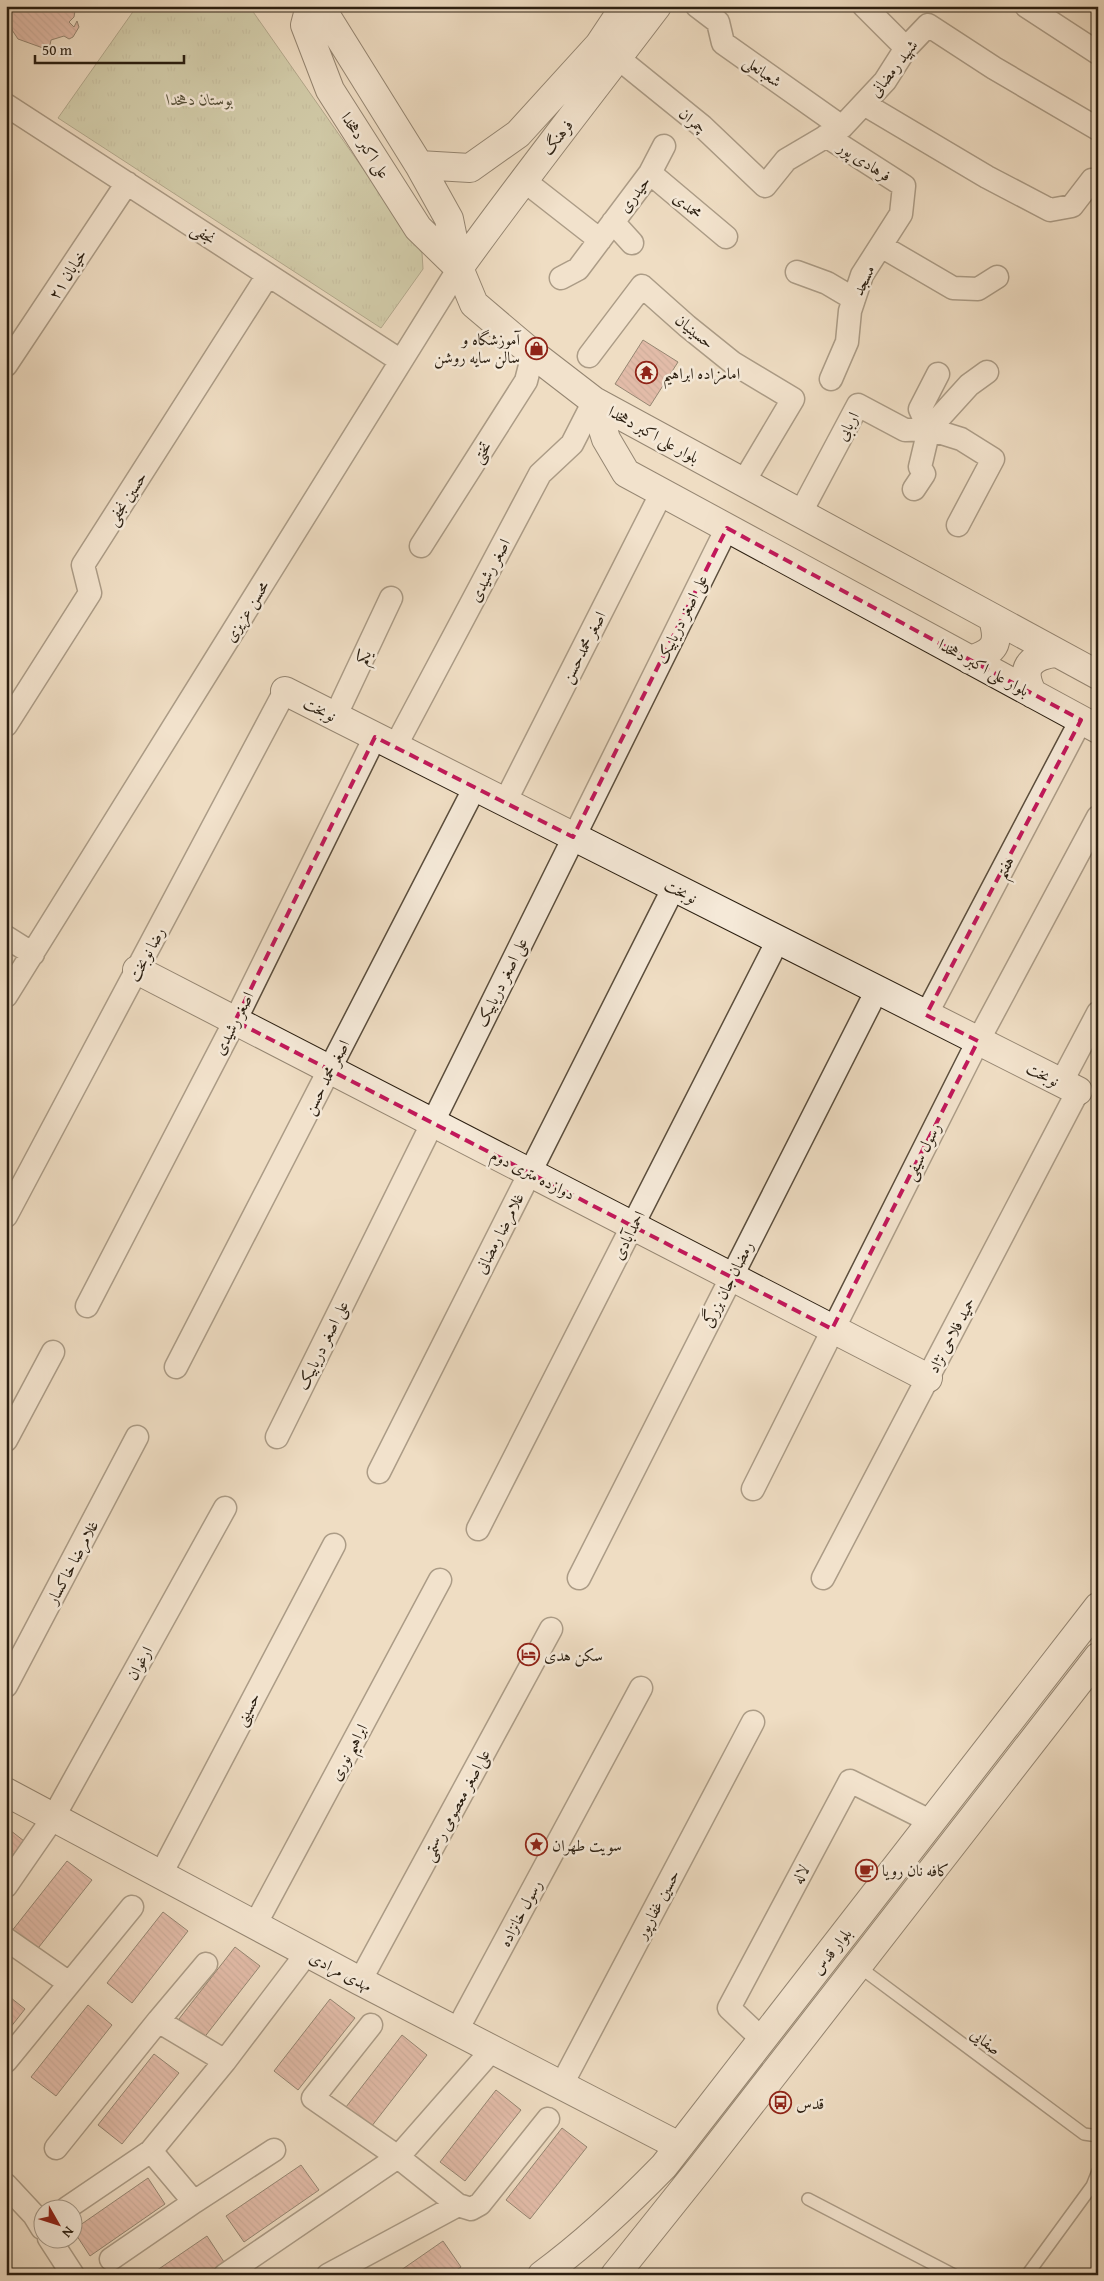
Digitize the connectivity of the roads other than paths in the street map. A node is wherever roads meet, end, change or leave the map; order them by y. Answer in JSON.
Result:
{"nodes":[{"id":1,"x":310,"y":6,"type":"edge"},
{"id":2,"x":320,"y":6,"type":"edge"},
{"id":3,"x":626,"y":6,"type":"edge"},
{"id":4,"x":657,"y":6,"type":"edge"},
{"id":5,"x":697,"y":6,"type":"edge"},
{"id":6,"x":864,"y":6,"type":"edge"},
{"id":7,"x":1026,"y":6,"type":"edge"},
{"id":8,"x":906,"y":48,"type":"junction"},
{"id":9,"x":1098,"y":53,"type":"edge"},
{"id":10,"x":618,"y":58,"type":"junction"},
{"id":11,"x":864,"y":104,"type":"junction"},
{"id":12,"x":6,"y":105,"type":"edge"},
{"id":13,"x":1098,"y":129,"type":"edge"},
{"id":14,"x":834,"y":131,"type":"junction"},
{"id":15,"x":664,"y":146,"type":"dead end"},
{"id":16,"x":419,"y":165,"type":"junction"},
{"id":17,"x":650,"y":173,"type":"junction"},
{"id":18,"x":522,"y":179,"type":"junction"},
{"id":19,"x":1092,"y":180,"type":"dead end"},
{"id":20,"x":127,"y":183,"type":"junction"},
{"id":21,"x":904,"y":186,"type":"joint"},
{"id":22,"x":613,"y":222,"type":"junction"},
{"id":23,"x":726,"y":237,"type":"dead end"},
{"id":24,"x":600,"y":240,"type":"junction"},
{"id":25,"x":632,"y":244,"type":"dead end"},
{"id":26,"x":881,"y":246,"type":"junction"},
{"id":27,"x":459,"y":268,"type":"junction"},
{"id":28,"x":797,"y":272,"type":"dead end"},
{"id":29,"x":268,"y":275,"type":"junction"},
{"id":30,"x":996,"y":277,"type":"dead end"},
{"id":31,"x":561,"y":278,"type":"dead end"},
{"id":32,"x":854,"y":299,"type":"junction"},
{"id":33,"x":532,"y":354,"type":"junction"},
{"id":34,"x":589,"y":356,"type":"dead end"},
{"id":35,"x":401,"y":361,"type":"junction"},
{"id":36,"x":6,"y":365,"type":"edge"},
{"id":37,"x":987,"y":372,"type":"dead end"},
{"id":38,"x":938,"y":374,"type":"dead end"},
{"id":39,"x":831,"y":379,"type":"dead end"},
{"id":40,"x":594,"y":402,"type":"junction"},
{"id":41,"x":929,"y":429,"type":"junction"},
{"id":42,"x":742,"y":483,"type":"junction"},
{"id":43,"x":914,"y":489,"type":"dead end"},
{"id":44,"x":662,"y":492,"type":"junction"},
{"id":45,"x":800,"y":514,"type":"junction"},
{"id":46,"x":958,"y":525,"type":"dead end"},
{"id":47,"x":727,"y":528,"type":"junction"},
{"id":48,"x":421,"y":546,"type":"dead end"},
{"id":49,"x":391,"y":598,"type":"dead end"},
{"id":50,"x":993,"y":619,"type":"junction"},
{"id":51,"x":1054,"y":653,"type":"junction"},
{"id":52,"x":970,"y":660,"type":"junction"},
{"id":53,"x":1098,"y":675,"type":"edge"},
{"id":54,"x":285,"y":691,"type":"joint"},
{"id":55,"x":1033,"y":694,"type":"junction"},
{"id":56,"x":335,"y":717,"type":"junction"},
{"id":57,"x":1089,"y":724,"type":"edge"},
{"id":58,"x":6,"y":725,"type":"edge"},
{"id":59,"x":385,"y":742,"type":"junction"},
{"id":60,"x":476,"y":788,"type":"junction"},
{"id":61,"x":504,"y":802,"type":"junction"},
{"id":62,"x":1098,"y":817,"type":"edge"},
{"id":63,"x":573,"y":837,"type":"junction"},
{"id":64,"x":674,"y":888,"type":"junction"},
{"id":65,"x":6,"y":937,"type":"edge"},
{"id":66,"x":778,"y":940,"type":"junction"},
{"id":67,"x":33,"y":954,"type":"junction"},
{"id":68,"x":137,"y":970,"type":"junction"},
{"id":69,"x":877,"y":990,"type":"junction"},
{"id":70,"x":6,"y":996,"type":"edge"},
{"id":71,"x":1098,"y":1013,"type":"edge"},
{"id":72,"x":926,"y":1015,"type":"junction"},
{"id":73,"x":235,"y":1021,"type":"junction"},
{"id":74,"x":978,"y":1041,"type":"junction"},
{"id":75,"x":330,"y":1070,"type":"junction"},
{"id":76,"x":1070,"y":1087,"type":"junction"},
{"id":77,"x":432,"y":1122,"type":"junction"},
{"id":78,"x":530,"y":1173,"type":"junction"},
{"id":79,"x":6,"y":1216,"type":"edge"},
{"id":80,"x":632,"y":1226,"type":"junction"},
{"id":81,"x":731,"y":1277,"type":"junction"},
{"id":82,"x":86,"y":1306,"type":"dead end"},
{"id":83,"x":832,"y":1328,"type":"junction"},
{"id":84,"x":53,"y":1352,"type":"dead end"},
{"id":85,"x":176,"y":1367,"type":"dead end"},
{"id":86,"x":928,"y":1378,"type":"junction"},
{"id":87,"x":137,"y":1437,"type":"dead end"},
{"id":88,"x":277,"y":1437,"type":"dead end"},
{"id":89,"x":6,"y":1440,"type":"edge"},
{"id":90,"x":379,"y":1472,"type":"dead end"},
{"id":91,"x":753,"y":1489,"type":"dead end"},
{"id":92,"x":225,"y":1508,"type":"dead end"},
{"id":93,"x":478,"y":1529,"type":"dead end"},
{"id":94,"x":334,"y":1545,"type":"dead end"},
{"id":95,"x":579,"y":1578,"type":"dead end"},
{"id":96,"x":823,"y":1578,"type":"dead end"},
{"id":97,"x":440,"y":1580,"type":"dead end"},
{"id":98,"x":1098,"y":1607,"type":"edge"},
{"id":99,"x":552,"y":1629,"type":"dead end"},
{"id":100,"x":1098,"y":1657,"type":"edge"},
{"id":101,"x":6,"y":1686,"type":"edge"},
{"id":102,"x":641,"y":1688,"type":"dead end"},
{"id":103,"x":753,"y":1722,"type":"dead end"},
{"id":104,"x":6,"y":1792,"type":"edge"},
{"id":105,"x":52,"y":1818,"type":"junction"},
{"id":106,"x":932,"y":1822,"type":"junction"},
{"id":107,"x":161,"y":1874,"type":"junction"},
{"id":108,"x":6,"y":1886,"type":"edge"},
{"id":109,"x":132,"y":1907,"type":"dead end"},
{"id":110,"x":255,"y":1925,"type":"junction"},
{"id":111,"x":6,"y":1939,"type":"edge"},
{"id":112,"x":307,"y":1953,"type":"junction"},
{"id":113,"x":206,"y":1964,"type":"dead end"},
{"id":114,"x":858,"y":1966,"type":"junction"},
{"id":115,"x":360,"y":1982,"type":"junction"},
{"id":116,"x":69,"y":1983,"type":"junction"},
{"id":117,"x":158,"y":2021,"type":"junction"},
{"id":118,"x":372,"y":2025,"type":"dead end"},
{"id":119,"x":456,"y":2032,"type":"junction"},
{"id":120,"x":762,"y":2039,"type":"junction"},
{"id":121,"x":492,"y":2050,"type":"junction"},
{"id":122,"x":6,"y":2061,"type":"edge"},
{"id":123,"x":225,"y":2061,"type":"junction"},
{"id":124,"x":561,"y":2086,"type":"junction"},
{"id":125,"x":548,"y":2119,"type":"dead end"},
{"id":126,"x":1098,"y":2136,"type":"edge"},
{"id":127,"x":679,"y":2146,"type":"junction"},
{"id":128,"x":56,"y":2148,"type":"dead end"},
{"id":129,"x":274,"y":2150,"type":"dead end"},
{"id":130,"x":151,"y":2151,"type":"junction"},
{"id":131,"x":398,"y":2157,"type":"junction"},
{"id":132,"x":1098,"y":2171,"type":"edge"},
{"id":133,"x":6,"y":2185,"type":"edge"},
{"id":134,"x":82,"y":2198,"type":"edge"},
{"id":135,"x":808,"y":2199,"type":"dead end"},
{"id":136,"x":194,"y":2202,"type":"junction"},
{"id":137,"x":458,"y":2205,"type":"junction"},
{"id":138,"x":32,"y":2214,"type":"edge"},
{"id":139,"x":55,"y":2248,"type":"edge"},
{"id":140,"x":111,"y":2260,"type":"dead end"},
{"id":141,"x":227,"y":2274,"type":"edge"},
{"id":142,"x":73,"y":2275,"type":"edge"},
{"id":143,"x":328,"y":2275,"type":"edge"},
{"id":144,"x":542,"y":2275,"type":"edge"},
{"id":145,"x":615,"y":2275,"type":"edge"},
{"id":146,"x":954,"y":2275,"type":"edge"},
{"id":147,"x":1027,"y":2275,"type":"edge"}],
"edges":[{"from":1,"to":27,"type":"street","name":"علی اکبر دهخدا"},
{"from":2,"to":16,"type":"street","name":"علی اکبر دهخدا"},
{"from":3,"to":16,"type":"street","name":"فرهنگ"},
{"from":4,"to":10,"type":"street","name":"فرهنگ"},
{"from":5,"to":14,"type":"street","name":"شعبانعلی"},
{"from":6,"to":8,"type":"street"},
{"from":7,"to":9,"type":"street"},
{"from":8,"to":11,"type":"street","name":"شهید رمضانی"},
{"from":8,"to":13,"type":"street","name":"شهید رمضانی"},
{"from":10,"to":14,"type":"street","name":"چمران"},
{"from":10,"to":18,"type":"street","name":"فرهنگ"},
{"from":11,"to":14,"type":"street"},
{"from":11,"to":19,"type":"street","name":"شهید رمضانی"},
{"from":12,"to":20,"type":"street","name":"نجفی"},
{"from":14,"to":21,"type":"street","name":"فرهادی پور"},
{"from":15,"to":17,"type":"street","name":"حیدری"},
{"from":16,"to":27,"type":"street","name":"علی اکبر دهخدا"},
{"from":17,"to":22,"type":"street","name":"حیدری"},
{"from":17,"to":23,"type":"street","name":"محمدی"},
{"from":18,"to":24,"type":"street"},
{"from":18,"to":27,"type":"street","name":"فرهنگ"},
{"from":20,"to":29,"type":"street","name":"نجفی"},
{"from":20,"to":36,"type":"street","name":"خیابان ۲۱"},
{"from":21,"to":26,"type":"street","name":"مسجد"},
{"from":22,"to":24,"type":"street","name":"حیدری"},
{"from":22,"to":25,"type":"street"},
{"from":24,"to":31,"type":"street","name":"حیدری"},
{"from":26,"to":30,"type":"street"},
{"from":26,"to":32,"type":"street","name":"مسجد"},
{"from":27,"to":33,"type":"street","name":"علی اکبر دهخدا"},
{"from":27,"to":35,"type":"street","name":"محسن عزیزی"},
{"from":28,"to":32,"type":"street"},
{"from":29,"to":35,"type":"street","name":"نجفی"},
{"from":29,"to":58,"type":"street","name":"حسین نجفی"},
{"from":32,"to":39,"type":"street","name":"مسجد"},
{"from":33,"to":40,"type":"street","name":"علی اکبر دهخدا"},
{"from":33,"to":48,"type":"street","name":"تختی"},
{"from":34,"to":42,"type":"street","name":"حسینیان"},
{"from":35,"to":67,"type":"street","name":"محسن عزیزی"},
{"from":37,"to":41,"type":"street"},
{"from":38,"to":41,"type":"street"},
{"from":40,"to":42,"type":"street","name":"بلوار علی اکبر دهخدا"},
{"from":40,"to":44,"type":"street","name":"بلوار علی اکبر دهخدا"},
{"from":40,"to":59,"type":"street","name":"اصغر رشیدی"},
{"from":41,"to":43,"type":"street"},
{"from":41,"to":45,"type":"street","name":"اربابی"},
{"from":41,"to":46,"type":"street","name":"اربابی"},
{"from":42,"to":45,"type":"street","name":"بلوار علی اکبر دهخدا"},
{"from":44,"to":47,"type":"street","name":"بلوار علی اکبر دهخدا"},
{"from":44,"to":61,"type":"street","name":"اصغر محمدحسن"},
{"from":45,"to":50,"type":"street","name":"بلوار علی اکبر دهخدا"},
{"from":47,"to":52,"type":"street","name":"بلوار علی اکبر دهخدا"},
{"from":47,"to":63,"type":"street","name":"علی اصغر دریابیک"},
{"from":49,"to":56,"type":"street","name":"یکم"},
{"from":50,"to":51,"type":"street","name":"بلوار علی اکبر دهخدا"},
{"from":50,"to":52,"type":"street"},
{"from":51,"to":53,"type":"street","name":"بلوار علی اکبر دهخدا"},
{"from":51,"to":55,"type":"street"},
{"from":52,"to":55,"type":"street","name":"بلوار علی اکبر دهخدا"},
{"from":54,"to":56,"type":"street","name":"نوبخت"},
{"from":54,"to":68,"type":"street","name":"رضا نوبخت"},
{"from":55,"to":57,"type":"street","name":"بلوار علی اکبر دهخدا"},
{"from":56,"to":59,"type":"street","name":"نوبخت"},
{"from":57,"to":72,"type":"street","name":"هفتم"},
{"from":59,"to":60,"type":"street","name":"نوبخت"},
{"from":59,"to":73,"type":"street","name":"اصغر رشیدی"},
{"from":60,"to":61,"type":"street","name":"نوبخت"},
{"from":60,"to":75,"type":"street","name":"اصغر محمد حسن"},
{"from":61,"to":63,"type":"street","name":"نوبخت"},
{"from":62,"to":74,"type":"street","name":"رسول سیفی"},
{"from":63,"to":64,"type":"street","name":"نوبخت"},
{"from":63,"to":77,"type":"street","name":"علی اصغر دریابیک"},
{"from":64,"to":66,"type":"street","name":"نوبخت"},
{"from":64,"to":78,"type":"street","name":"غلامرضا رمضانی"},
{"from":65,"to":67,"type":"street"},
{"from":66,"to":69,"type":"street","name":"نوبخت"},
{"from":66,"to":80,"type":"street","name":"احمدآبادی"},
{"from":67,"to":70,"type":"street","name":"محسن عزیزی"},
{"from":68,"to":73,"type":"street","name":"دوازده متری دوم"},
{"from":68,"to":79,"type":"street","name":"رضا نوبخت"},
{"from":69,"to":72,"type":"street","name":"نوبخت"},
{"from":69,"to":81,"type":"street","name":"رمضان جان بزرگی"},
{"from":71,"to":76,"type":"street","name":"حمید فلاحی نژاد"},
{"from":72,"to":74,"type":"street","name":"نوبخت"},
{"from":73,"to":75,"type":"street","name":"دوازده متری دوم"},
{"from":73,"to":82,"type":"street","name":"اصغر رشیدی"},
{"from":74,"to":76,"type":"street","name":"نوبخت"},
{"from":74,"to":83,"type":"street","name":"رسول سیفی"},
{"from":75,"to":77,"type":"street","name":"دوازده متری دوم"},
{"from":75,"to":85,"type":"street","name":"اصغر محمد حسن"},
{"from":76,"to":86,"type":"street","name":"حمید فلاحی نژاد"},
{"from":77,"to":78,"type":"street","name":"دوازده متری دوم"},
{"from":77,"to":88,"type":"street","name":"علی اصغر دریابیک"},
{"from":78,"to":80,"type":"street","name":"دوازده متری دوم"},
{"from":78,"to":90,"type":"street","name":"غلامرضا رمضانی"},
{"from":80,"to":81,"type":"street","name":"دوازده متری دوم"},
{"from":80,"to":93,"type":"street","name":"احمدآبادی"},
{"from":81,"to":83,"type":"street","name":"دوازده متری دوم"},
{"from":81,"to":95,"type":"street","name":"رمضان جان بزرگی"},
{"from":83,"to":86,"type":"street","name":"دوازده متری دوم"},
{"from":83,"to":91,"type":"street","name":"رسول سیفی"},
{"from":84,"to":89,"type":"street"},
{"from":86,"to":96,"type":"street","name":"حمید فلاحی نژاد"},
{"from":87,"to":101,"type":"street","name":"غلامرضا خاکسار"},
{"from":92,"to":105,"type":"street","name":"ارغوان"},
{"from":94,"to":107,"type":"street","name":"حسینی"},
{"from":97,"to":110,"type":"street","name":"ابراهیم نوری"},
{"from":98,"to":106,"type":"street","name":"بلوار قدس"},
{"from":99,"to":115,"type":"street","name":"علی‌اصغر معصومی رستمی"},
{"from":100,"to":114,"type":"street","name":"بلوار قدس"},
{"from":102,"to":119,"type":"street","name":"رسول خانزاده"},
{"from":103,"to":124,"type":"street","name":"حسین غفارپور"},
{"from":104,"to":105,"type":"street","name":"مهدی مرادی"},
{"from":105,"to":107,"type":"street","name":"مهدی مرادی"},
{"from":105,"to":108,"type":"street","name":"ارغوان"},
{"from":106,"to":120,"type":"street","name":"بلوار قدس"},
{"from":106,"to":120,"type":"street","name":"لاله"},
{"from":107,"to":110,"type":"street","name":"مهدی مرادی"},
{"from":109,"to":116,"type":"street"},
{"from":110,"to":112,"type":"street","name":"مهدی مرادی"},
{"from":111,"to":116,"type":"street"},
{"from":112,"to":115,"type":"street","name":"مهدی مرادی"},
{"from":112,"to":123,"type":"street"},
{"from":113,"to":117,"type":"street"},
{"from":114,"to":126,"type":"lane","name":"صفایی"},
{"from":114,"to":145,"type":"street","name":"بلوار قدس"},
{"from":115,"to":119,"type":"street","name":"مهدی مرادی"},
{"from":116,"to":122,"type":"street"},
{"from":117,"to":123,"type":"street"},
{"from":117,"to":128,"type":"street"},
{"from":118,"to":131,"type":"street"},
{"from":119,"to":121,"type":"street","name":"مهدی مرادی"},
{"from":120,"to":127,"type":"street","name":"بلوار قدس"},
{"from":121,"to":124,"type":"street","name":"مهدی مرادی"},
{"from":121,"to":131,"type":"street"},
{"from":123,"to":130,"type":"street"},
{"from":124,"to":127,"type":"street","name":"مهدی مرادی"},
{"from":125,"to":137,"type":"street"},
{"from":127,"to":144,"type":"street","name":"بلوار قدس"},
{"from":129,"to":136,"type":"street"},
{"from":130,"to":134,"type":"street"},
{"from":130,"to":136,"type":"street"},
{"from":131,"to":137,"type":"street"},
{"from":131,"to":141,"type":"street"},
{"from":132,"to":147,"type":"lane"},
{"from":133,"to":138,"type":"street"},
{"from":135,"to":146,"type":"lane"},
{"from":136,"to":140,"type":"street"},
{"from":137,"to":143,"type":"street"},
{"from":139,"to":142,"type":"street"}]}
